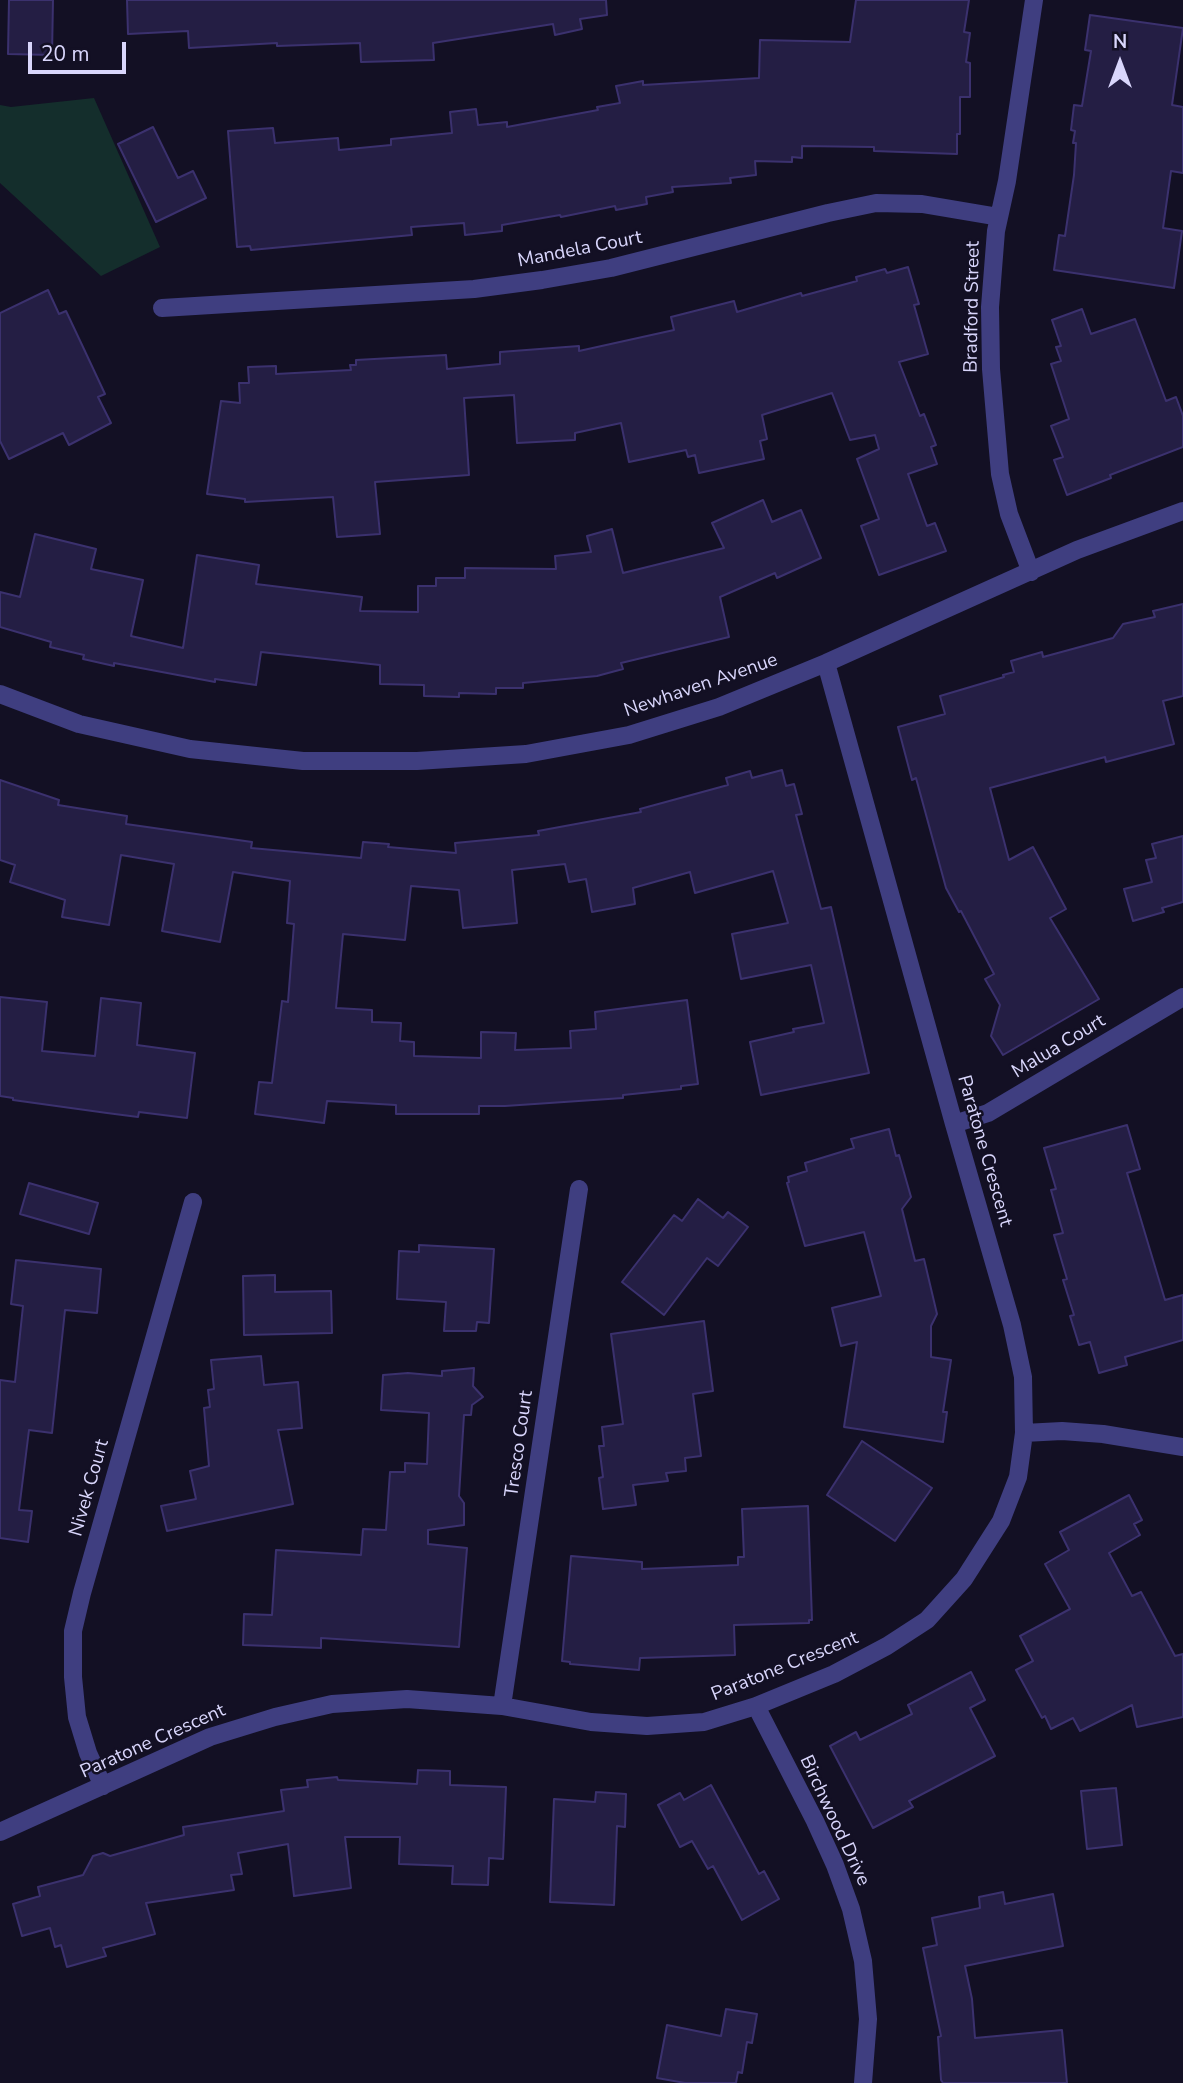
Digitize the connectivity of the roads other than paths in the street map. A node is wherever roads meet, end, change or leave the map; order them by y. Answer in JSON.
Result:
{"nodes":[{"id":1,"x":1034,"y":0,"type":"edge"},
{"id":2,"x":999,"y":217,"type":"junction"},
{"id":3,"x":162,"y":308,"type":"dead end"},
{"id":4,"x":1183,"y":511,"type":"edge"},
{"id":5,"x":1031,"y":572,"type":"junction"},
{"id":6,"x":826,"y":663,"type":"junction"},
{"id":7,"x":0,"y":694,"type":"edge"},
{"id":8,"x":1183,"y":997,"type":"edge"},
{"id":9,"x":954,"y":1124,"type":"junction"},
{"id":10,"x":579,"y":1189,"type":"dead end"},
{"id":11,"x":193,"y":1202,"type":"dead end"},
{"id":12,"x":1024,"y":1433,"type":"junction"},
{"id":13,"x":1183,"y":1447,"type":"edge"},
{"id":14,"x":502,"y":1706,"type":"junction"},
{"id":15,"x":756,"y":1706,"type":"junction"},
{"id":16,"x":103,"y":1786,"type":"junction"},
{"id":17,"x":0,"y":1832,"type":"edge"},
{"id":18,"x":863,"y":2083,"type":"edge"}],
"edges":[{"from":1,"to":2,"type":"street","name":"Bradford Street"},
{"from":2,"to":3,"type":"street","name":"Mandela Court"},
{"from":2,"to":5,"type":"street","name":"Bradford Street"},
{"from":4,"to":5,"type":"street","name":"Newhaven Avenue"},
{"from":5,"to":6,"type":"street","name":"Newhaven Avenue"},
{"from":6,"to":7,"type":"street","name":"Newhaven Avenue"},
{"from":6,"to":9,"type":"street","name":"Paratone Crescent"},
{"from":8,"to":9,"type":"street","name":"Malua Court"},
{"from":9,"to":12,"type":"street","name":"Paratone Crescent"},
{"from":10,"to":14,"type":"street","name":"Tresco Court"},
{"from":11,"to":16,"type":"street","name":"Nivek Court"},
{"from":12,"to":13,"type":"street"},
{"from":12,"to":15,"type":"street","name":"Paratone Crescent"},
{"from":14,"to":15,"type":"street","name":"Paratone Crescent"},
{"from":14,"to":16,"type":"street","name":"Paratone Crescent"},
{"from":15,"to":18,"type":"street","name":"Birchwood Drive"},
{"from":16,"to":17,"type":"street","name":"Paratone Crescent"}]}
